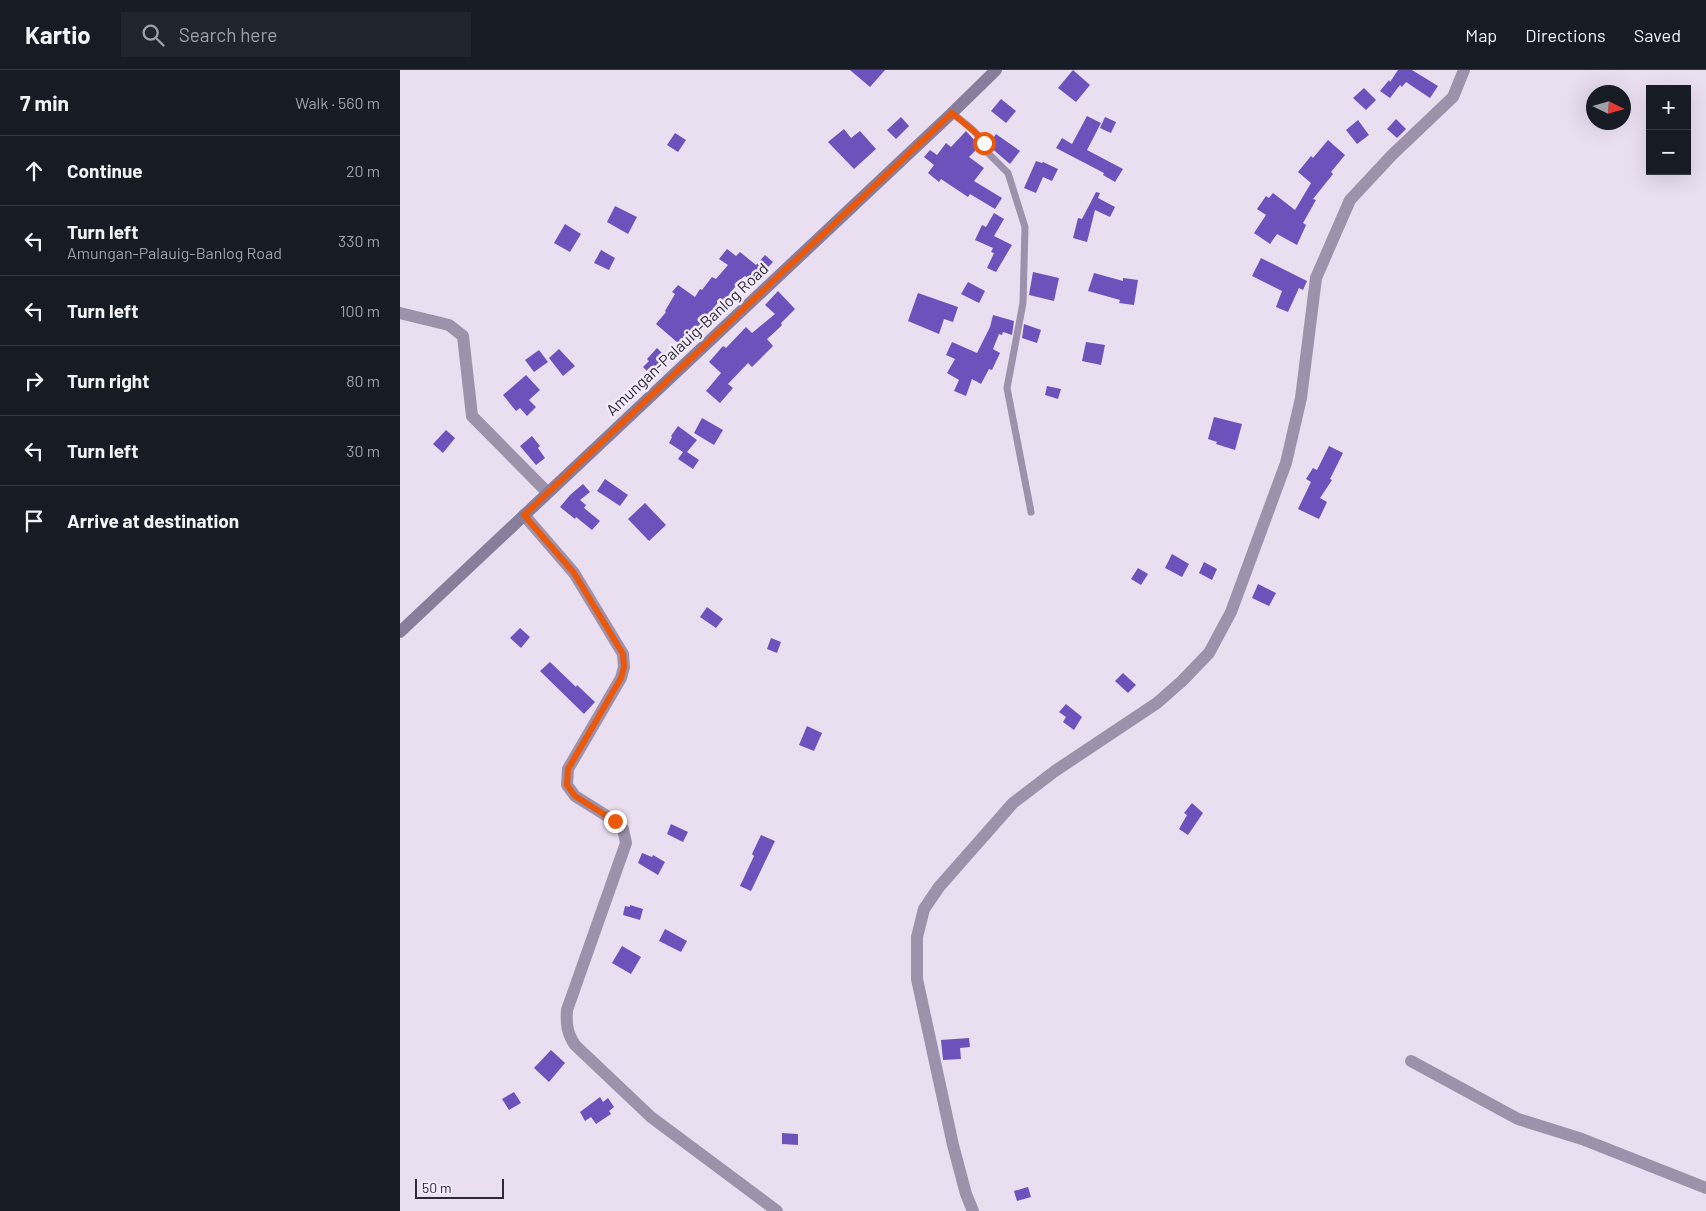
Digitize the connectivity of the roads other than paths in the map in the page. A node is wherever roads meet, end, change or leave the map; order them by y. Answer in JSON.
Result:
{"nodes":[{"id":1,"x":996,"y":70,"type":"edge"},
{"id":2,"x":1464,"y":70,"type":"edge"},
{"id":3,"x":952,"y":113,"type":"junction"},
{"id":4,"x":400,"y":313,"type":"edge"},
{"id":5,"x":547,"y":492,"type":"junction"},
{"id":6,"x":1031,"y":512,"type":"dead end"},
{"id":7,"x":524,"y":515,"type":"junction"},
{"id":8,"x":400,"y":632,"type":"edge"},
{"id":9,"x":1411,"y":1061,"type":"dead end"},
{"id":10,"x":1706,"y":1188,"type":"edge"},
{"id":11,"x":777,"y":1211,"type":"edge"},
{"id":12,"x":973,"y":1211,"type":"edge"}],
"edges":[{"from":1,"to":3,"type":"main road","name":"Amungan-Palauig-Banlog Road"},
{"from":2,"to":12,"type":"street"},
{"from":3,"to":5,"type":"main road","name":"Amungan-Palauig-Banlog Road"},
{"from":3,"to":6,"type":"lane"},
{"from":4,"to":5,"type":"street"},
{"from":5,"to":7,"type":"main road","name":"Amungan-Palauig-Banlog Road"},
{"from":7,"to":8,"type":"main road","name":"Amungan-Palauig-Banlog Road"},
{"from":7,"to":11,"type":"street"},
{"from":9,"to":10,"type":"street"}]}
